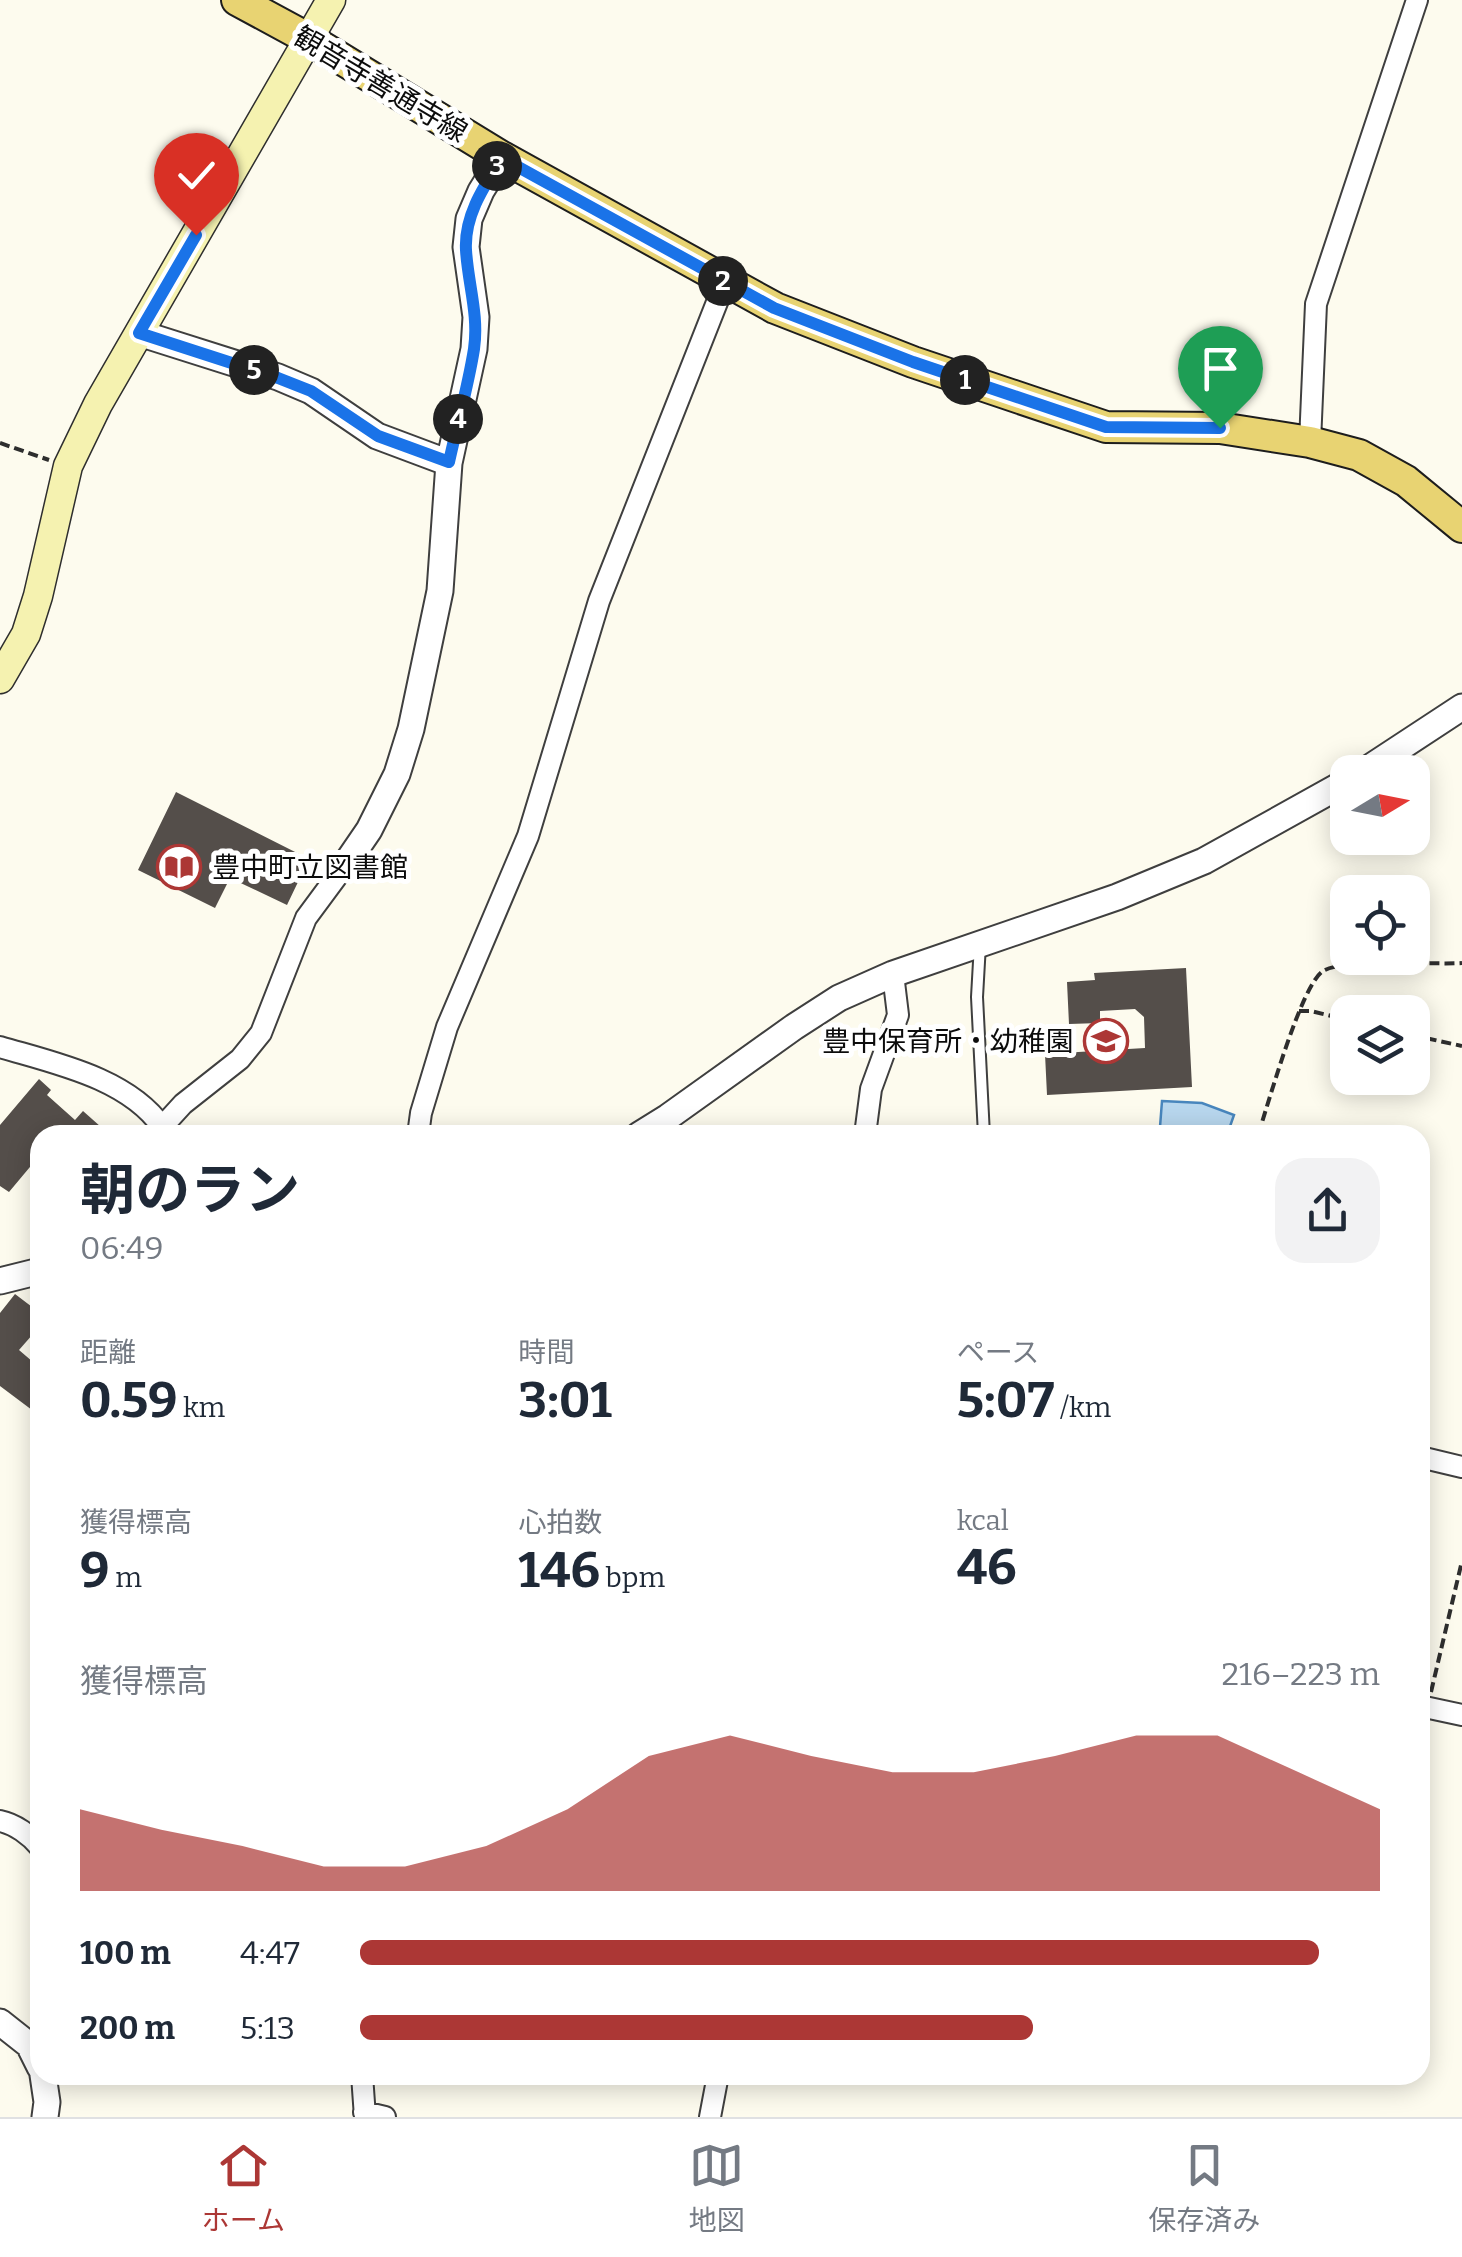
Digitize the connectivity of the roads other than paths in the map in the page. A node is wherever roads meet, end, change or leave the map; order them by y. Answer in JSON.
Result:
{"nodes":[{"id":1,"x":238,"y":0,"type":"edge"},
{"id":2,"x":332,"y":0,"type":"edge"},
{"id":3,"x":1417,"y":0,"type":"edge"},
{"id":4,"x":309,"y":40,"type":"junction"},
{"id":5,"x":502,"y":158,"type":"junction"},
{"id":6,"x":725,"y":282,"type":"junction"},
{"id":7,"x":139,"y":333,"type":"junction"},
{"id":8,"x":1310,"y":442,"type":"junction"},
{"id":9,"x":449,"y":462,"type":"junction"},
{"id":10,"x":1462,"y":527,"type":"edge"},
{"id":11,"x":0,"y":678,"type":"edge"},
{"id":12,"x":1462,"y":707,"type":"edge"},
{"id":13,"x":1388,"y":755,"type":"edge"},
{"id":14,"x":1330,"y":791,"type":"edge"},
{"id":15,"x":343,"y":868,"type":"joint"},
{"id":16,"x":980,"y":943,"type":"junction"},
{"id":17,"x":893,"y":974,"type":"junction"},
{"id":18,"x":0,"y":1046,"type":"edge"},
{"id":19,"x":159,"y":1125,"type":"edge"},
{"id":20,"x":167,"y":1125,"type":"edge"},
{"id":21,"x":419,"y":1125,"type":"edge"},
{"id":22,"x":655,"y":1125,"type":"edge"},
{"id":23,"x":865,"y":1125,"type":"edge"},
{"id":24,"x":983,"y":1125,"type":"edge"},
{"id":25,"x":30,"y":1274,"type":"edge"},
{"id":26,"x":0,"y":1281,"type":"edge"},
{"id":27,"x":1430,"y":1459,"type":"edge"},
{"id":28,"x":1462,"y":1467,"type":"edge"},
{"id":29,"x":1430,"y":1707,"type":"edge"},
{"id":30,"x":1462,"y":1715,"type":"edge"},
{"id":31,"x":0,"y":1821,"type":"edge"},
{"id":32,"x":30,"y":1836,"type":"edge"},
{"id":33,"x":0,"y":2022,"type":"edge"},
{"id":34,"x":30,"y":2048,"type":"edge"},
{"id":35,"x":44,"y":2085,"type":"edge"},
{"id":36,"x":364,"y":2085,"type":"edge"},
{"id":37,"x":716,"y":2085,"type":"edge"},
{"id":38,"x":371,"y":2115,"type":"edge"},
{"id":39,"x":45,"y":2117,"type":"edge"},
{"id":40,"x":710,"y":2117,"type":"edge"}],
"edges":[{"from":1,"to":4,"type":"main road","name":"観音寺善通寺線"},
{"from":2,"to":4,"type":"main road"},
{"from":3,"to":8,"type":"street"},
{"from":4,"to":5,"type":"main road","name":"観音寺善通寺線"},
{"from":4,"to":7,"type":"main road"},
{"from":5,"to":6,"type":"main road","name":"観音寺善通寺線"},
{"from":5,"to":9,"type":"street"},
{"from":6,"to":8,"type":"main road","name":"観音寺善通寺線"},
{"from":6,"to":21,"type":"street"},
{"from":7,"to":9,"type":"street"},
{"from":7,"to":11,"type":"main road"},
{"from":8,"to":10,"type":"main road","name":"観音寺善通寺線"},
{"from":9,"to":15,"type":"street"},
{"from":12,"to":13,"type":"street"},
{"from":14,"to":16,"type":"street"},
{"from":15,"to":20,"type":"street"},
{"from":16,"to":17,"type":"street"},
{"from":16,"to":24,"type":"lane"},
{"from":17,"to":22,"type":"street"},
{"from":17,"to":23,"type":"street"},
{"from":18,"to":19,"type":"street"},
{"from":25,"to":26,"type":"street"},
{"from":27,"to":28,"type":"street"},
{"from":29,"to":30,"type":"street"},
{"from":31,"to":32,"type":"street"},
{"from":33,"to":34,"type":"street"},
{"from":35,"to":39,"type":"street"},
{"from":36,"to":38,"type":"street"},
{"from":37,"to":40,"type":"street"}]}
